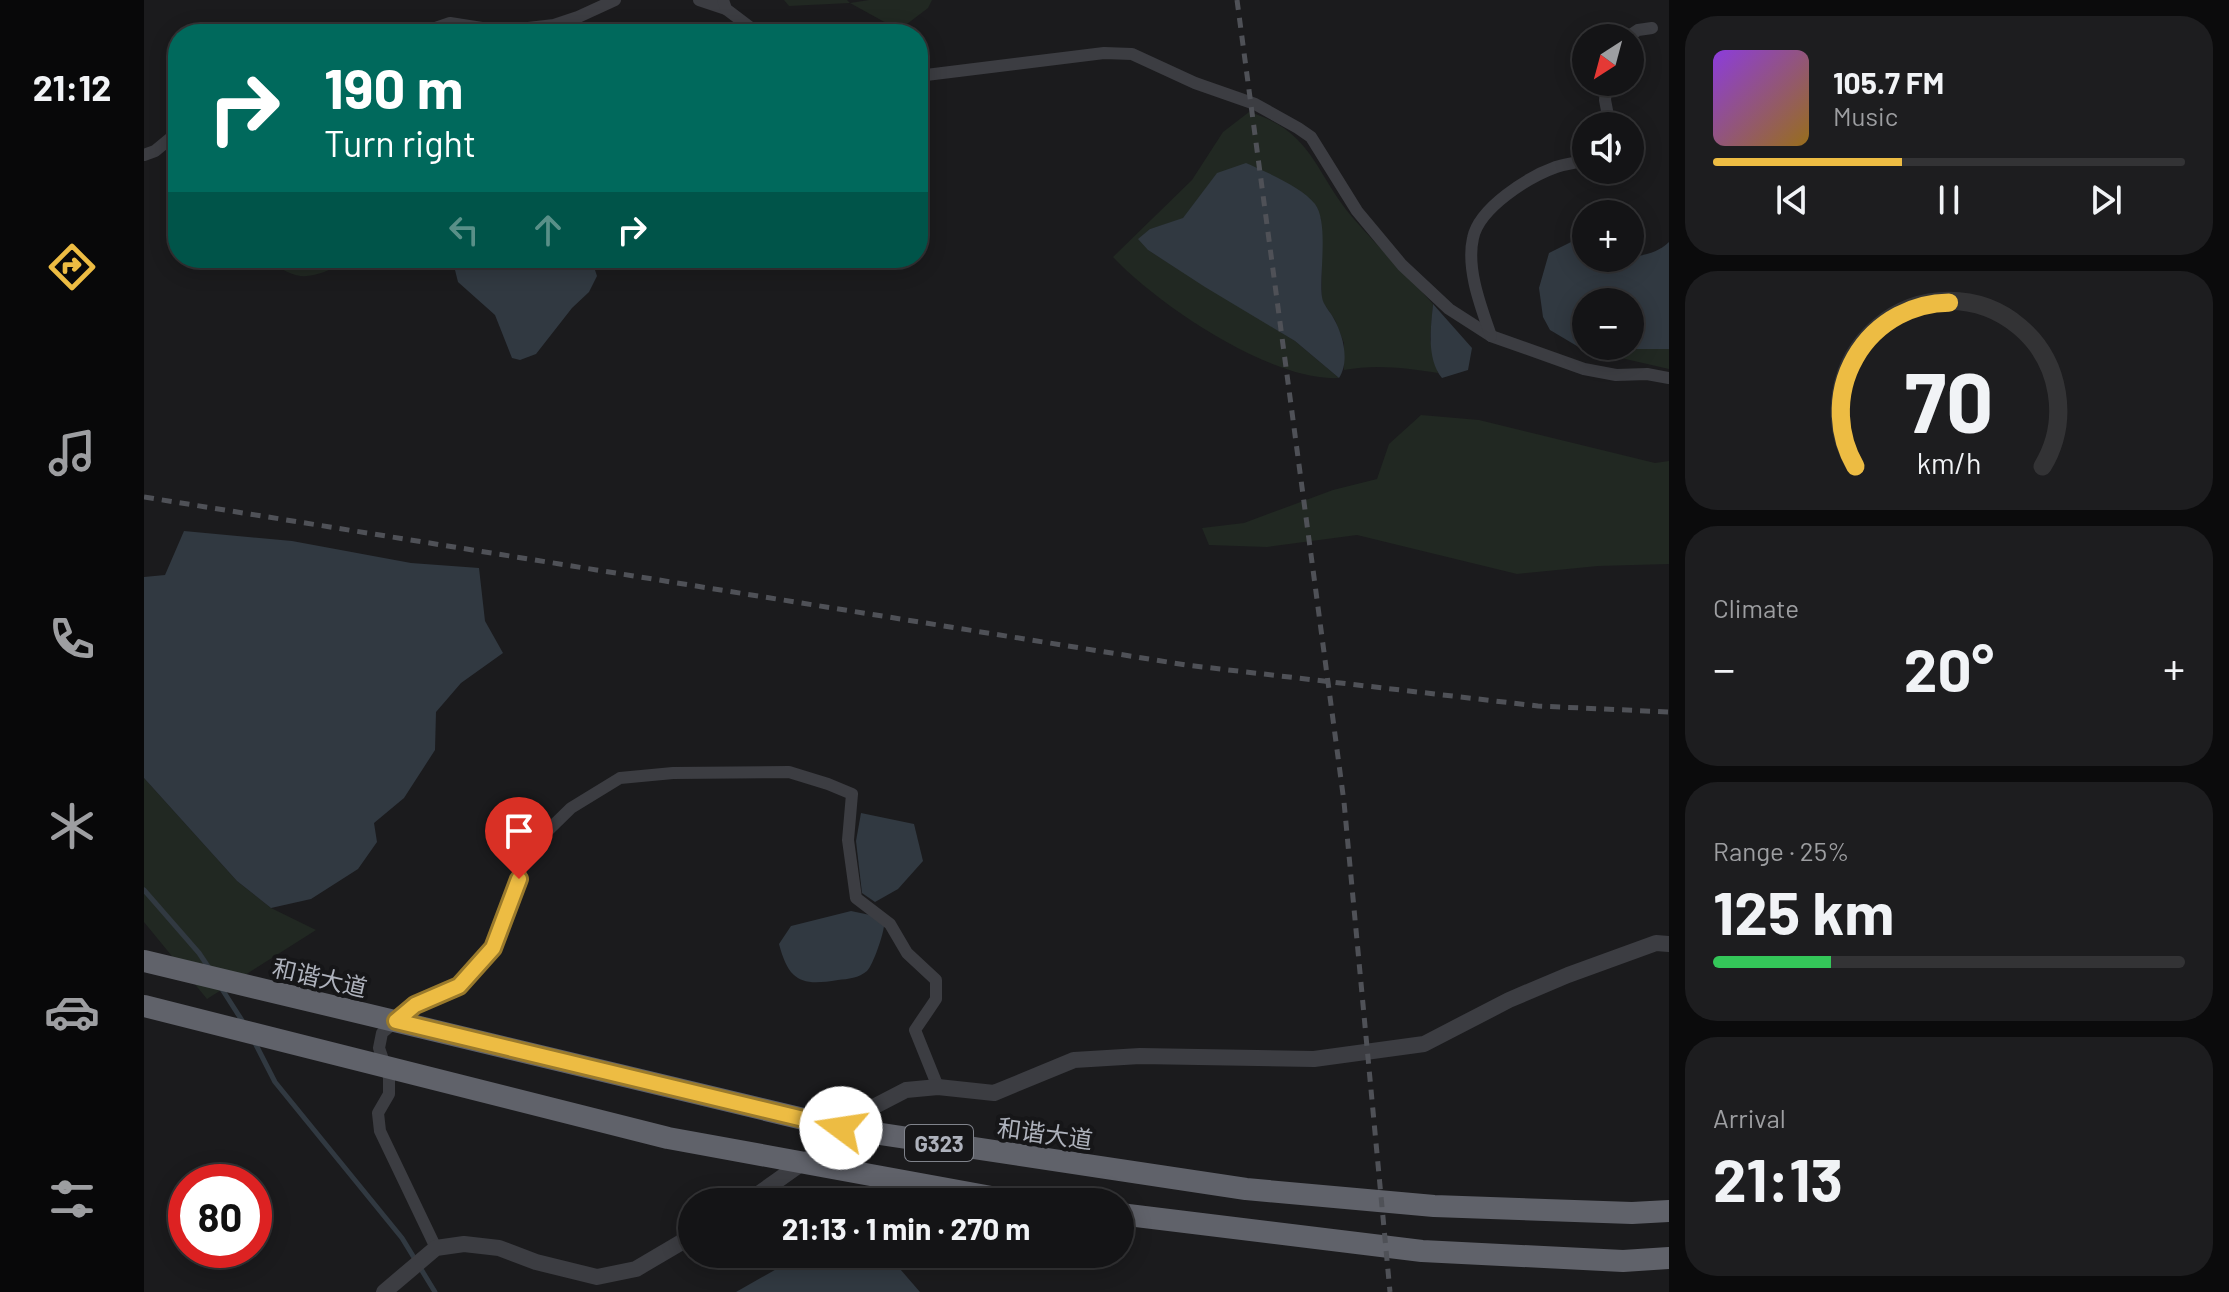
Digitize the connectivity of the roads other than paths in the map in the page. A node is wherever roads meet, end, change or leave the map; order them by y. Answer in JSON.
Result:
{"nodes":[{"id":1,"x":615,"y":0,"type":"edge"},
{"id":2,"x":699,"y":0,"type":"edge"},
{"id":3,"x":724,"y":5,"type":"edge"},
{"id":4,"x":557,"y":24,"type":"edge"},
{"id":5,"x":747,"y":24,"type":"edge"},
{"id":6,"x":1652,"y":28,"type":"dead end"},
{"id":7,"x":1644,"y":29,"type":"edge"},
{"id":8,"x":928,"y":75,"type":"edge"},
{"id":9,"x":168,"y":140,"type":"edge"},
{"id":10,"x":144,"y":155,"type":"edge"},
{"id":11,"x":1572,"y":163,"type":"edge"},
{"id":12,"x":1491,"y":336,"type":"junction"},
{"id":13,"x":1669,"y":378,"type":"edge"},
{"id":14,"x":1669,"y":944,"type":"edge"},
{"id":15,"x":144,"y":961,"type":"edge"},
{"id":16,"x":144,"y":1006,"type":"edge"},
{"id":17,"x":396,"y":1021,"type":"junction"},
{"id":18,"x":938,"y":1087,"type":"junction"},
{"id":19,"x":841,"y":1128,"type":"junction"},
{"id":20,"x":767,"y":1188,"type":"edge"},
{"id":21,"x":941,"y":1188,"type":"edge"},
{"id":22,"x":1669,"y":1211,"type":"edge"},
{"id":23,"x":1134,"y":1216,"type":"edge"},
{"id":24,"x":678,"y":1244,"type":"edge"},
{"id":25,"x":436,"y":1248,"type":"junction"},
{"id":26,"x":1669,"y":1258,"type":"edge"},
{"id":27,"x":384,"y":1292,"type":"edge"}],
"edges":[{"from":1,"to":4,"type":"street"},
{"from":2,"to":3,"type":"street"},
{"from":3,"to":5,"type":"street"},
{"from":6,"to":7,"type":"street"},
{"from":8,"to":12,"type":"street"},
{"from":9,"to":10,"type":"street"},
{"from":11,"to":12,"type":"street"},
{"from":12,"to":13,"type":"street"},
{"from":14,"to":18,"type":"street"},
{"from":15,"to":17,"type":"highway","name":"和谐大道","number":"G323"},
{"from":16,"to":21,"type":"highway","number":"G323"},
{"from":17,"to":18,"type":"street"},
{"from":17,"to":19,"type":"highway","name":"和谐大道","number":"G323"},
{"from":17,"to":25,"type":"street"},
{"from":18,"to":19,"type":"street"},
{"from":19,"to":20,"type":"street"},
{"from":19,"to":22,"type":"highway","name":"和谐大道","number":"G323"},
{"from":23,"to":26,"type":"highway"},
{"from":24,"to":25,"type":"street"},
{"from":25,"to":27,"type":"street"}]}
